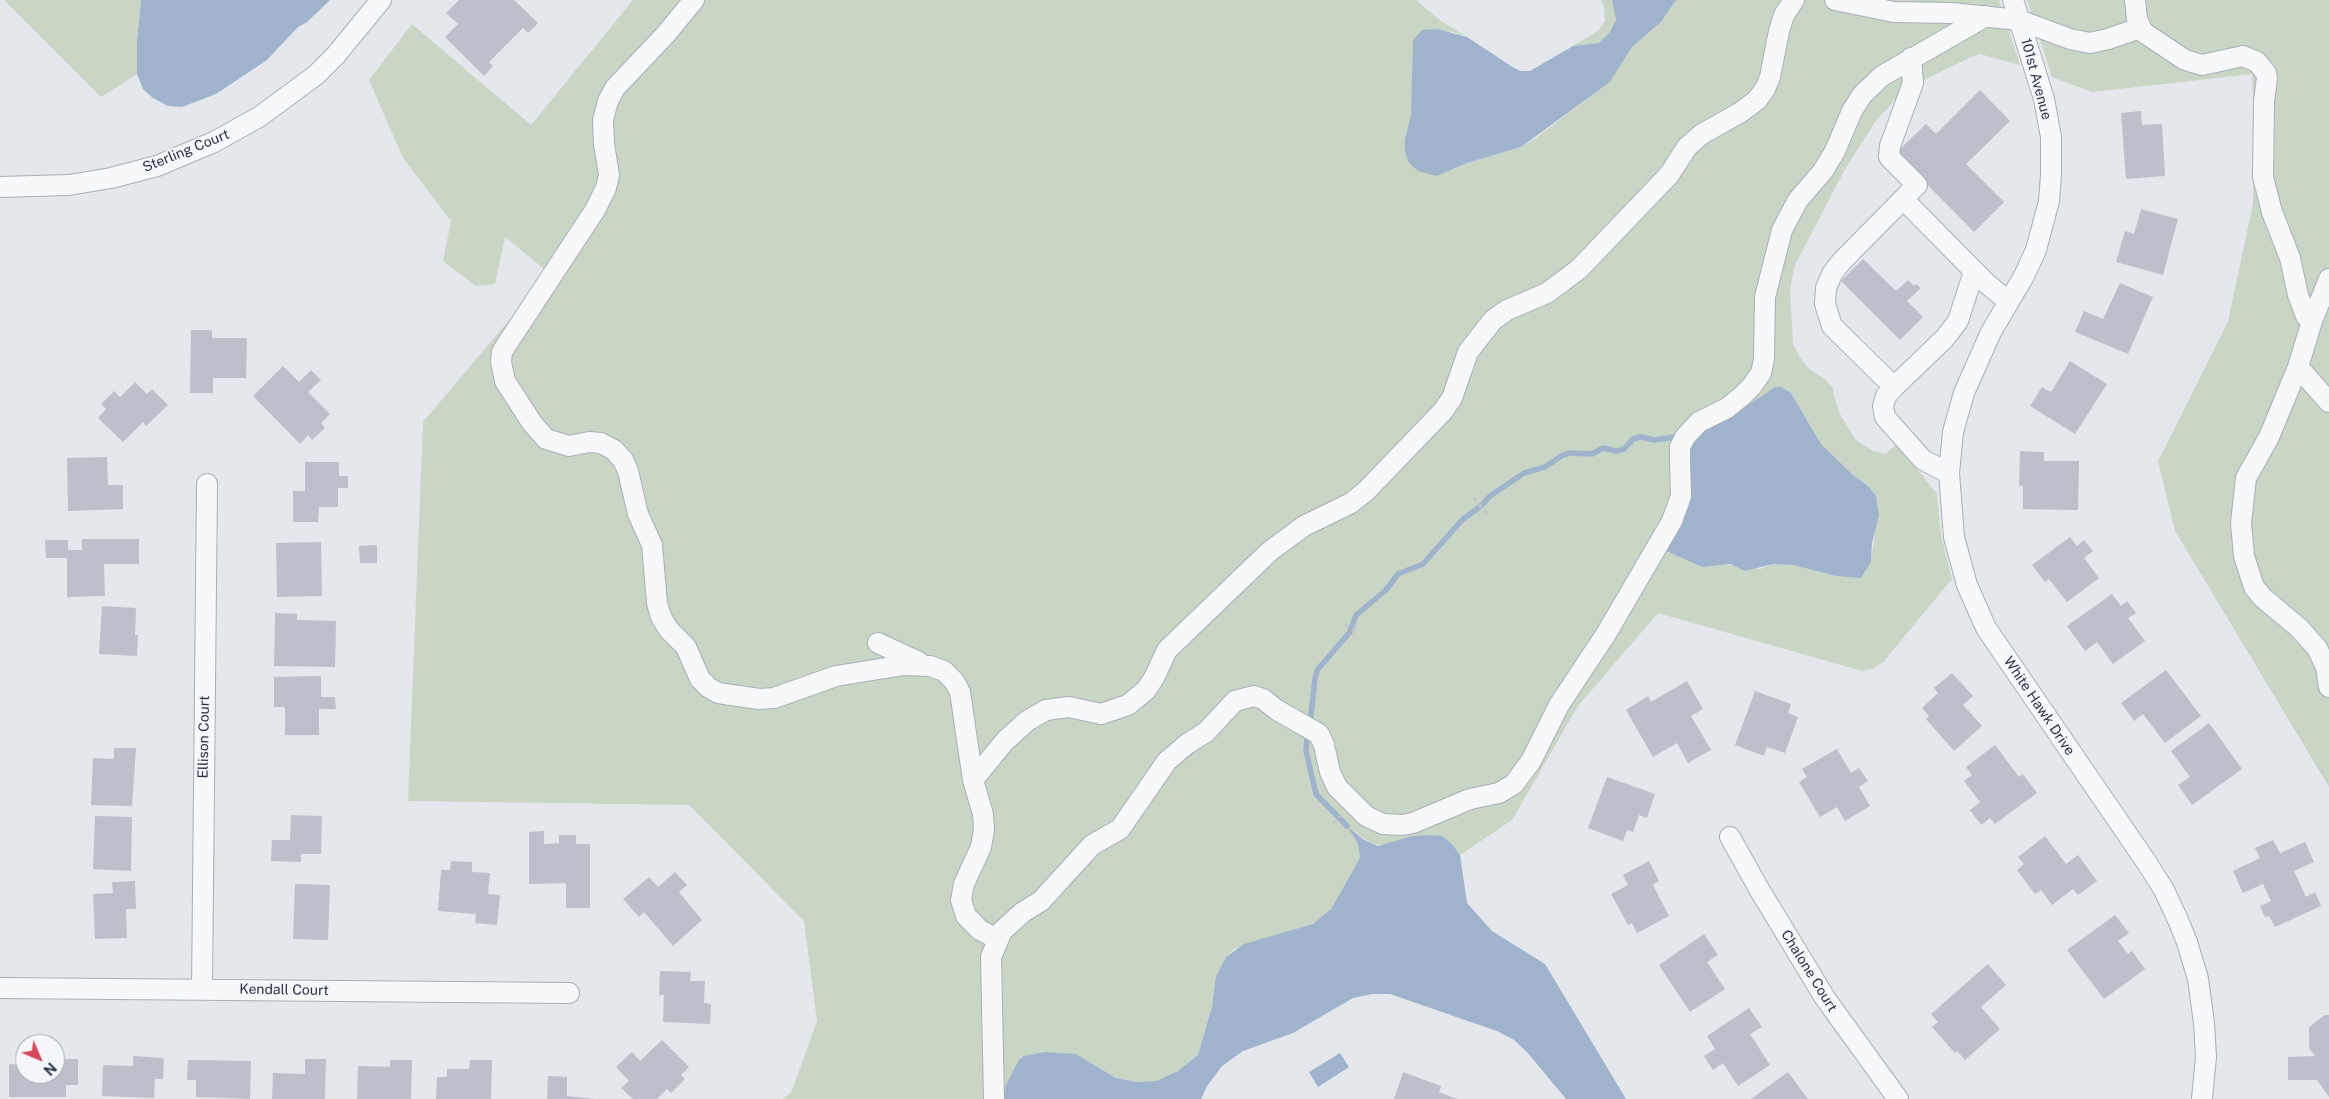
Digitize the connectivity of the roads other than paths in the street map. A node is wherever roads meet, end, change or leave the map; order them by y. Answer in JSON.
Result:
{"nodes":[{"id":1,"x":381,"y":0,"type":"edge"},
{"id":2,"x":694,"y":0,"type":"edge"},
{"id":3,"x":1794,"y":0,"type":"edge"},
{"id":4,"x":2013,"y":0,"type":"edge"},
{"id":5,"x":2135,"y":0,"type":"edge"},
{"id":6,"x":1848,"y":2,"type":"edge"},
{"id":7,"x":1986,"y":16,"type":"junction"},
{"id":8,"x":2019,"y":20,"type":"junction"},
{"id":9,"x":2140,"y":28,"type":"junction"},
{"id":10,"x":1911,"y":58,"type":"junction"},
{"id":11,"x":0,"y":187,"type":"edge"},
{"id":12,"x":1903,"y":200,"type":"junction"},
{"id":13,"x":1974,"y":271,"type":"junction"},
{"id":14,"x":2329,"y":279,"type":"edge"},
{"id":15,"x":2009,"y":302,"type":"junction"},
{"id":16,"x":2312,"y":321,"type":"junction"},
{"id":17,"x":2298,"y":367,"type":"junction"},
{"id":18,"x":1894,"y":387,"type":"junction"},
{"id":19,"x":2329,"y":402,"type":"edge"},
{"id":20,"x":1949,"y":473,"type":"junction"},
{"id":21,"x":207,"y":484,"type":"dead end"},
{"id":22,"x":878,"y":644,"type":"dead end"},
{"id":23,"x":930,"y":666,"type":"junction"},
{"id":24,"x":2329,"y":687,"type":"edge"},
{"id":25,"x":973,"y":780,"type":"junction"},
{"id":26,"x":1730,"y":837,"type":"dead end"},
{"id":27,"x":997,"y":939,"type":"junction"},
{"id":28,"x":0,"y":988,"type":"edge"},
{"id":29,"x":202,"y":989,"type":"junction"},
{"id":30,"x":569,"y":993,"type":"dead end"},
{"id":31,"x":994,"y":1099,"type":"edge"},
{"id":32,"x":1898,"y":1099,"type":"edge"},
{"id":33,"x":2202,"y":1099,"type":"edge"}],
"edges":[{"from":1,"to":11,"type":"street","name":"Sterling Court"},
{"from":2,"to":23,"type":"street"},
{"from":3,"to":25,"type":"street"},
{"from":4,"to":8,"type":"street","name":"101st Avenue"},
{"from":5,"to":9,"type":"street"},
{"from":6,"to":7,"type":"street"},
{"from":7,"to":8,"type":"street"},
{"from":7,"to":10,"type":"street"},
{"from":8,"to":9,"type":"street"},
{"from":8,"to":15,"type":"street","name":"101st Avenue"},
{"from":9,"to":16,"type":"street"},
{"from":10,"to":12,"type":"street"},
{"from":10,"to":27,"type":"street"},
{"from":12,"to":13,"type":"street"},
{"from":12,"to":18,"type":"street"},
{"from":13,"to":15,"type":"street"},
{"from":13,"to":18,"type":"street"},
{"from":14,"to":16,"type":"street"},
{"from":15,"to":20,"type":"street","name":"White Hawk Drive"},
{"from":16,"to":17,"type":"street"},
{"from":17,"to":19,"type":"street"},
{"from":17,"to":24,"type":"street"},
{"from":18,"to":20,"type":"street"},
{"from":20,"to":33,"type":"street","name":"White Hawk Drive"},
{"from":21,"to":29,"type":"street","name":"Ellison Court"},
{"from":22,"to":23,"type":"street"},
{"from":23,"to":25,"type":"street"},
{"from":25,"to":27,"type":"street"},
{"from":26,"to":32,"type":"street","name":"Chalone Court"},
{"from":27,"to":31,"type":"street"},
{"from":28,"to":29,"type":"street","name":"Kendall Court"},
{"from":29,"to":30,"type":"street","name":"Kendall Court"}]}
